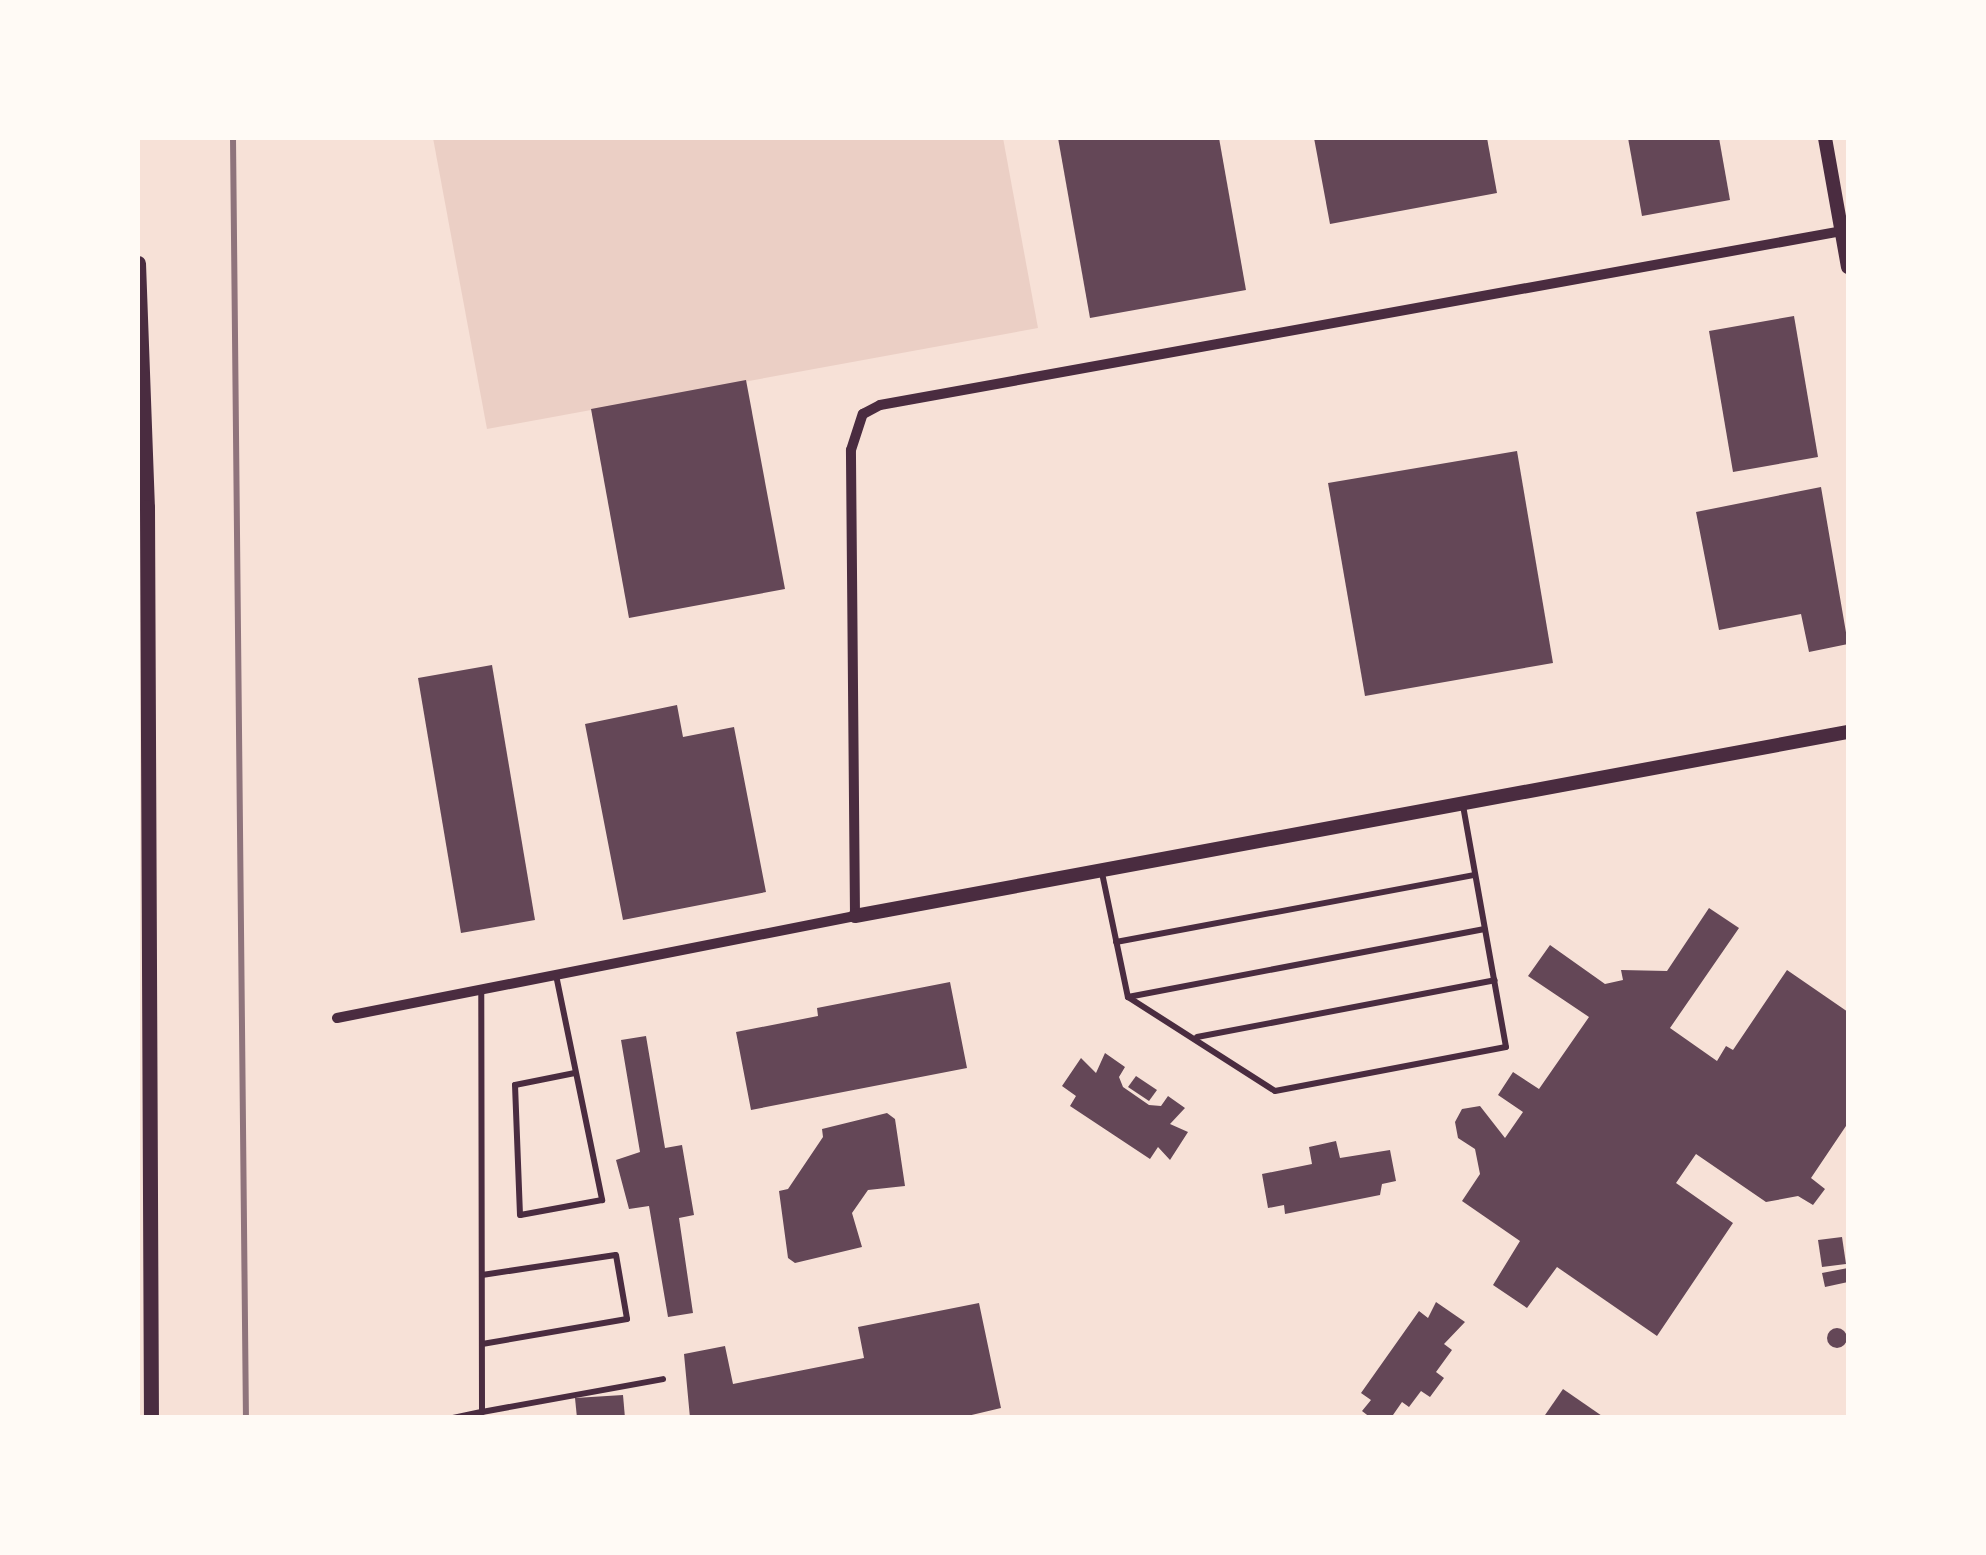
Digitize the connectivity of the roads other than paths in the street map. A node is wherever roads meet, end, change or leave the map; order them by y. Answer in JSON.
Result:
{"nodes":[{"id":1,"x":1825,"y":138,"type":"edge"},
{"id":2,"x":1845,"y":231,"type":"edge"},
{"id":3,"x":138,"y":263,"type":"edge"},
{"id":4,"x":1848,"y":267,"type":"edge"},
{"id":5,"x":142,"y":508,"type":"edge"},
{"id":6,"x":1848,"y":732,"type":"edge"},
{"id":7,"x":1463,"y":804,"type":"junction"},
{"id":8,"x":1102,"y":870,"type":"junction"},
{"id":9,"x":1476,"y":875,"type":"junction"},
{"id":10,"x":855,"y":916,"type":"junction"},
{"id":11,"x":1485,"y":928,"type":"junction"},
{"id":12,"x":1116,"y":942,"type":"junction"},
{"id":13,"x":556,"y":974,"type":"junction"},
{"id":14,"x":1495,"y":980,"type":"junction"},
{"id":15,"x":481,"y":990,"type":"junction"},
{"id":16,"x":1128,"y":997,"type":"junction"},
{"id":17,"x":337,"y":1018,"type":"dead end"},
{"id":18,"x":1197,"y":1038,"type":"junction"},
{"id":19,"x":575,"y":1073,"type":"junction"},
{"id":20,"x":482,"y":1275,"type":"junction"},
{"id":21,"x":482,"y":1344,"type":"junction"},
{"id":22,"x":663,"y":1379,"type":"dead end"},
{"id":23,"x":482,"y":1412,"type":"junction"},
{"id":24,"x":151,"y":1418,"type":"edge"},
{"id":25,"x":453,"y":1418,"type":"edge"}],
"edges":[{"from":1,"to":2,"type":"street"},
{"from":2,"to":4,"type":"street"},
{"from":2,"to":10,"type":"street"},
{"from":3,"to":5,"type":"main road"},
{"from":5,"to":24,"type":"main road"},
{"from":6,"to":7,"type":"street"},
{"from":7,"to":8,"type":"street"},
{"from":7,"to":9,"type":"lane"},
{"from":8,"to":10,"type":"street"},
{"from":8,"to":12,"type":"lane"},
{"from":9,"to":11,"type":"lane"},
{"from":9,"to":12,"type":"lane"},
{"from":10,"to":13,"type":"street"},
{"from":11,"to":14,"type":"lane"},
{"from":11,"to":16,"type":"lane"},
{"from":12,"to":16,"type":"lane"},
{"from":13,"to":15,"type":"street"},
{"from":13,"to":19,"type":"lane"},
{"from":14,"to":18,"type":"lane"},
{"from":14,"to":18,"type":"lane"},
{"from":15,"to":17,"type":"street"},
{"from":15,"to":20,"type":"lane"},
{"from":16,"to":18,"type":"lane"},
{"from":19,"to":19,"type":"lane"},
{"from":20,"to":21,"type":"lane"},
{"from":20,"to":21,"type":"lane"},
{"from":21,"to":23,"type":"lane"},
{"from":22,"to":23,"type":"lane"},
{"from":23,"to":25,"type":"lane"}]}
